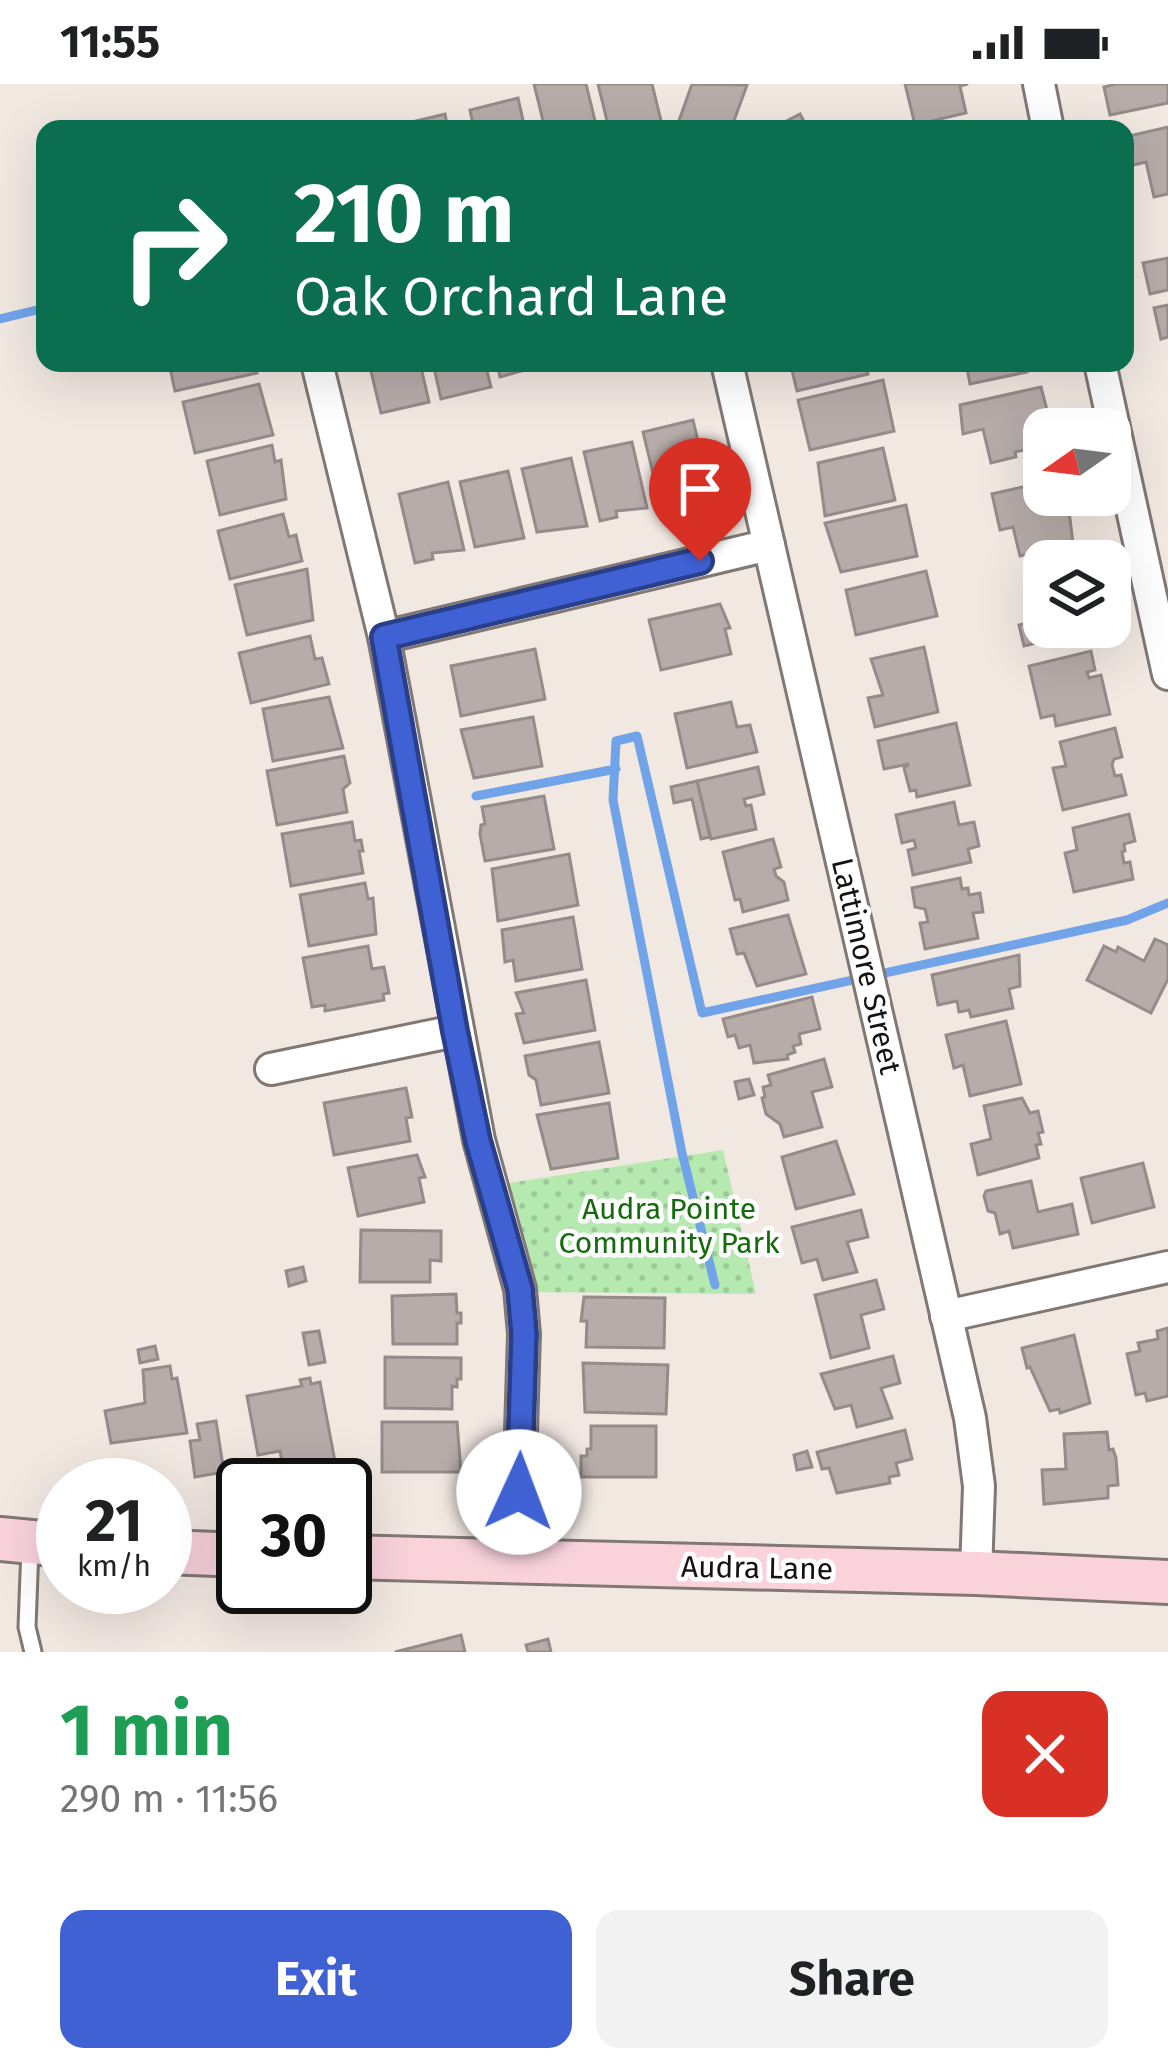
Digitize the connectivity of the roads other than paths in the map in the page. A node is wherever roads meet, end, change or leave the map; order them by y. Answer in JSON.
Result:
{"nodes":[{"id":1,"x":1039,"y":84,"type":"edge"},
{"id":2,"x":1046,"y":120,"type":"edge"},
{"id":3,"x":319,"y":372,"type":"edge"},
{"id":4,"x":730,"y":372,"type":"edge"},
{"id":5,"x":1102,"y":372,"type":"edge"},
{"id":6,"x":769,"y":544,"type":"junction"},
{"id":7,"x":384,"y":637,"type":"junction"},
{"id":8,"x":1168,"y":674,"type":"edge"},
{"id":9,"x":455,"y":1031,"type":"junction"},
{"id":10,"x":271,"y":1069,"type":"dead end"},
{"id":11,"x":1168,"y":1267,"type":"edge"},
{"id":12,"x":946,"y":1316,"type":"junction"},
{"id":13,"x":31,"y":1542,"type":"edge"},
{"id":14,"x":372,"y":1558,"type":"edge"},
{"id":15,"x":517,"y":1561,"type":"junction"},
{"id":16,"x":976,"y":1573,"type":"junction"},
{"id":17,"x":1168,"y":1582,"type":"edge"},
{"id":18,"x":33,"y":1652,"type":"edge"}],
"edges":[{"from":1,"to":2,"type":"street"},
{"from":3,"to":7,"type":"street"},
{"from":4,"to":6,"type":"street","name":"Lattimore Street"},
{"from":5,"to":8,"type":"street"},
{"from":6,"to":7,"type":"street"},
{"from":6,"to":12,"type":"street","name":"Lattimore Street"},
{"from":7,"to":9,"type":"street"},
{"from":9,"to":10,"type":"street"},
{"from":9,"to":15,"type":"street"},
{"from":11,"to":12,"type":"street"},
{"from":12,"to":16,"type":"street","name":"Lattimore Street"},
{"from":13,"to":18,"type":"lane"},
{"from":14,"to":15,"type":"street","name":"Audra Lane"},
{"from":15,"to":16,"type":"street","name":"Audra Lane"},
{"from":16,"to":17,"type":"street","name":"Audra Lane"}]}
